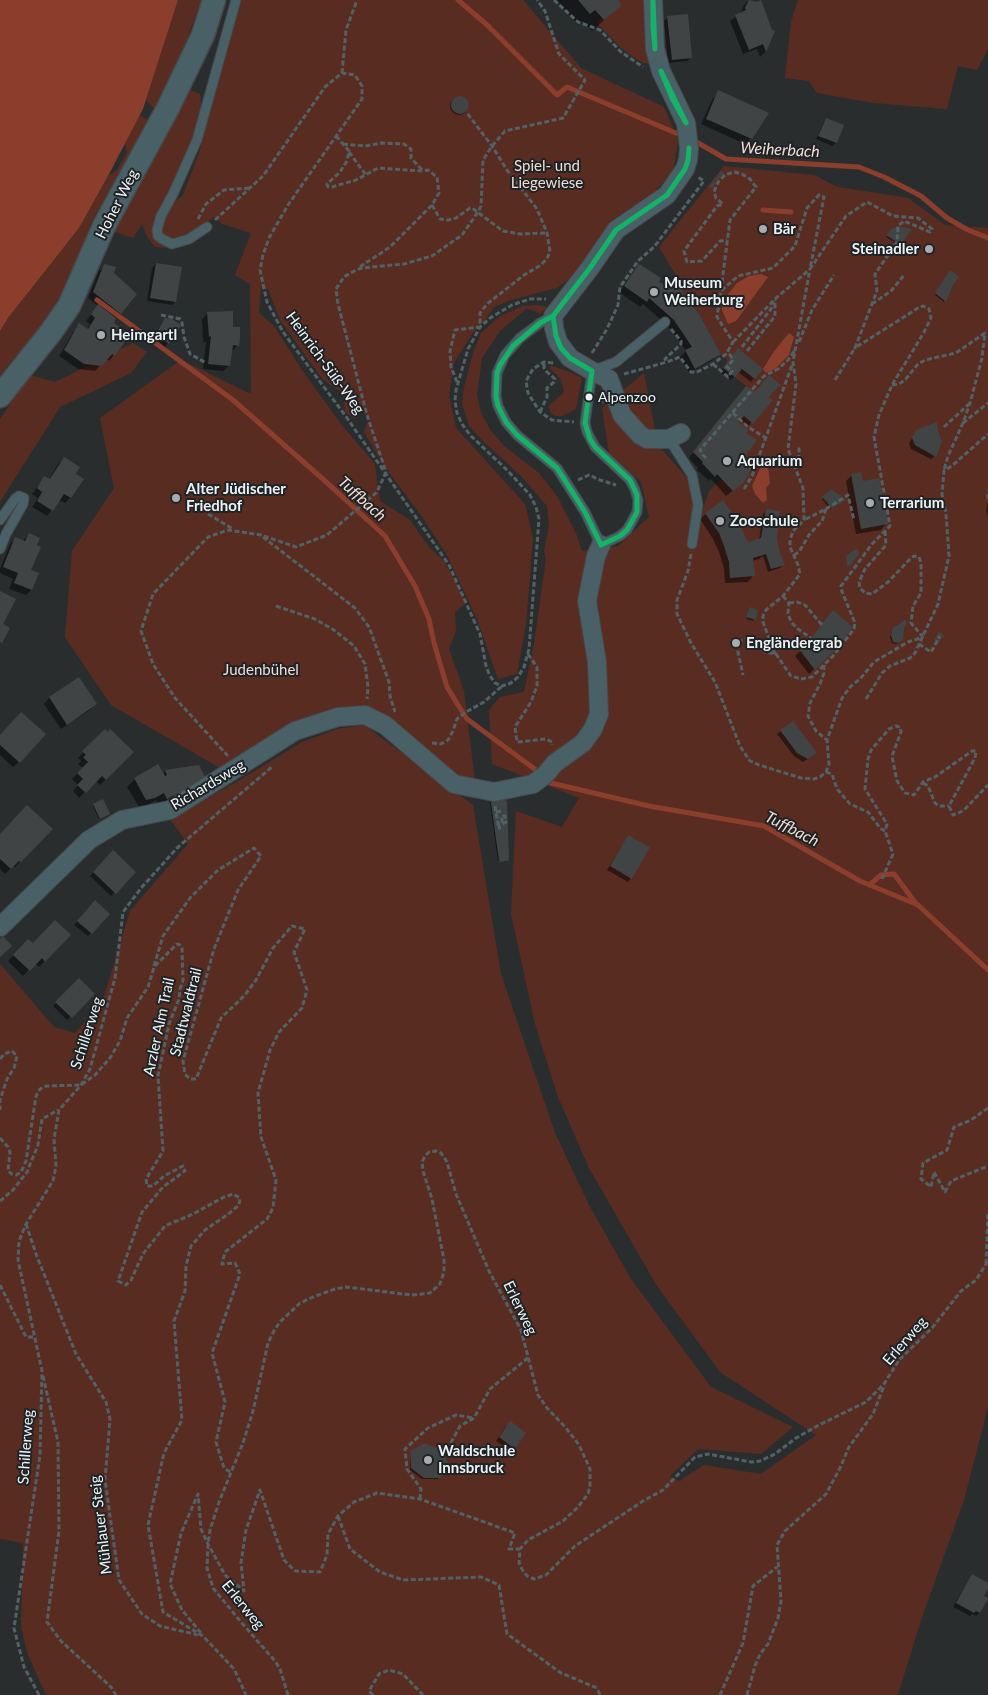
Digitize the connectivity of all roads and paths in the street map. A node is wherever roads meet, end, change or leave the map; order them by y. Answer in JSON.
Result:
{"nodes":[{"id":1,"x":214,"y":0,"type":"edge"},
{"id":2,"x":236,"y":0,"type":"edge"},
{"id":3,"x":357,"y":0,"type":"edge"},
{"id":4,"x":538,"y":0,"type":"edge"},
{"id":5,"x":554,"y":0,"type":"edge"},
{"id":6,"x":654,"y":0,"type":"edge"},
{"id":7,"x":660,"y":71,"type":"junction"},
{"id":8,"x":342,"y":74,"type":"junction"},
{"id":9,"x":467,"y":113,"type":"dead end"},
{"id":10,"x":336,"y":136,"type":"junction"},
{"id":11,"x":343,"y":144,"type":"junction"},
{"id":12,"x":492,"y":146,"type":"junction"},
{"id":13,"x":349,"y":151,"type":"junction"},
{"id":14,"x":423,"y":171,"type":"junction"},
{"id":15,"x":366,"y":175,"type":"junction"},
{"id":16,"x":704,"y":181,"type":"dead end"},
{"id":17,"x":250,"y":188,"type":"junction"},
{"id":18,"x":432,"y":205,"type":"junction"},
{"id":19,"x":478,"y":212,"type":"junction"},
{"id":20,"x":203,"y":229,"type":"junction"},
{"id":21,"x":547,"y":233,"type":"junction"},
{"id":22,"x":727,"y":240,"type":"junction"},
{"id":23,"x":810,"y":269,"type":"junction"},
{"id":24,"x":356,"y":270,"type":"junction"},
{"id":25,"x":905,"y":274,"type":"dead end"},
{"id":26,"x":834,"y":275,"type":"dead end"},
{"id":27,"x":721,"y":291,"type":"junction"},
{"id":28,"x":775,"y":299,"type":"junction"},
{"id":29,"x":872,"y":304,"type":"junction"},
{"id":30,"x":557,"y":311,"type":"junction"},
{"id":31,"x":160,"y":314,"type":"dead end"},
{"id":32,"x":665,"y":322,"type":"dead end"},
{"id":33,"x":480,"y":327,"type":"junction"},
{"id":34,"x":681,"y":341,"type":"dead end"},
{"id":35,"x":732,"y":342,"type":"junction"},
{"id":36,"x":742,"y":347,"type":"dead end"},
{"id":37,"x":797,"y":348,"type":"junction"},
{"id":38,"x":854,"y":348,"type":"junction"},
{"id":39,"x":728,"y":351,"type":"junction"},
{"id":40,"x":747,"y":351,"type":"dead end"},
{"id":41,"x":570,"y":358,"type":"junction"},
{"id":42,"x":206,"y":362,"type":"dead end"},
{"id":43,"x":544,"y":362,"type":"junction"},
{"id":44,"x":667,"y":362,"type":"junction"},
{"id":45,"x":794,"y":362,"type":"junction"},
{"id":46,"x":713,"y":364,"type":"junction"},
{"id":47,"x":592,"y":371,"type":"junction"},
{"id":48,"x":609,"y":379,"type":"junction"},
{"id":49,"x":835,"y":380,"type":"dead end"},
{"id":50,"x":458,"y":383,"type":"junction"},
{"id":51,"x":892,"y":385,"type":"junction"},
{"id":52,"x":0,"y":396,"type":"edge"},
{"id":53,"x":970,"y":403,"type":"junction"},
{"id":54,"x":988,"y":403,"type":"edge"},
{"id":55,"x":540,"y":412,"type":"junction"},
{"id":56,"x":733,"y":413,"type":"junction"},
{"id":57,"x":585,"y":423,"type":"junction"},
{"id":58,"x":963,"y":423,"type":"junction"},
{"id":59,"x":944,"y":427,"type":"dead end"},
{"id":60,"x":988,"y":434,"type":"edge"},
{"id":61,"x":675,"y":436,"type":"joint"},
{"id":62,"x":766,"y":438,"type":"junction"},
{"id":63,"x":799,"y":446,"type":"dead end"},
{"id":64,"x":706,"y":458,"type":"dead end"},
{"id":65,"x":795,"y":466,"type":"junction"},
{"id":66,"x":944,"y":471,"type":"junction"},
{"id":67,"x":386,"y":472,"type":"junction"},
{"id":68,"x":568,"y":484,"type":"junction"},
{"id":69,"x":622,"y":485,"type":"dead end"},
{"id":70,"x":744,"y":490,"type":"dead end"},
{"id":71,"x":988,"y":494,"type":"edge"},
{"id":72,"x":988,"y":502,"type":"edge"},
{"id":73,"x":826,"y":509,"type":"junction"},
{"id":74,"x":208,"y":514,"type":"dead end"},
{"id":75,"x":0,"y":520,"type":"edge"},
{"id":76,"x":804,"y":520,"type":"junction"},
{"id":77,"x":854,"y":520,"type":"dead end"},
{"id":78,"x":236,"y":531,"type":"junction"},
{"id":79,"x":885,"y":532,"type":"junction"},
{"id":80,"x":261,"y":536,"type":"junction"},
{"id":81,"x":692,"y":544,"type":"joint"},
{"id":82,"x":601,"y":545,"type":"junction"},
{"id":83,"x":0,"y":548,"type":"edge"},
{"id":84,"x":794,"y":555,"type":"junction"},
{"id":85,"x":783,"y":596,"type":"junction"},
{"id":86,"x":789,"y":603,"type":"junction"},
{"id":87,"x":276,"y":606,"type":"dead end"},
{"id":88,"x":822,"y":625,"type":"dead end"},
{"id":89,"x":940,"y":636,"type":"dead end"},
{"id":90,"x":923,"y":637,"type":"junction"},
{"id":91,"x":811,"y":638,"type":"dead end"},
{"id":92,"x":919,"y":644,"type":"junction"},
{"id":93,"x":528,"y":653,"type":"junction"},
{"id":94,"x":776,"y":654,"type":"junction"},
{"id":95,"x":824,"y":665,"type":"junction"},
{"id":96,"x":743,"y":675,"type":"dead end"},
{"id":97,"x":502,"y":686,"type":"junction"},
{"id":98,"x":866,"y":699,"type":"dead end"},
{"id":99,"x":365,"y":715,"type":"junction"},
{"id":100,"x":384,"y":725,"type":"junction"},
{"id":101,"x":827,"y":740,"type":"junction"},
{"id":102,"x":428,"y":741,"type":"dead end"},
{"id":103,"x":551,"y":747,"type":"dead end"},
{"id":104,"x":273,"y":766,"type":"dead end"},
{"id":105,"x":239,"y":768,"type":"junction"},
{"id":106,"x":826,"y":772,"type":"junction"},
{"id":107,"x":923,"y":782,"type":"junction"},
{"id":108,"x":988,"y":785,"type":"edge"},
{"id":109,"x":498,"y":798,"type":"junction"},
{"id":110,"x":949,"y":806,"type":"junction"},
{"id":111,"x":496,"y":812,"type":"junction"},
{"id":112,"x":885,"y":831,"type":"junction"},
{"id":113,"x":882,"y":879,"type":"dead end"},
{"id":114,"x":0,"y":927,"type":"edge"},
{"id":115,"x":154,"y":967,"type":"junction"},
{"id":116,"x":0,"y":1059,"type":"edge"},
{"id":117,"x":81,"y":1085,"type":"junction"},
{"id":118,"x":988,"y":1108,"type":"edge"},
{"id":119,"x":0,"y":1110,"type":"edge"},
{"id":120,"x":58,"y":1110,"type":"junction"},
{"id":121,"x":0,"y":1138,"type":"edge"},
{"id":122,"x":988,"y":1166,"type":"edge"},
{"id":123,"x":0,"y":1201,"type":"edge"},
{"id":124,"x":988,"y":1212,"type":"edge"},
{"id":125,"x":26,"y":1224,"type":"junction"},
{"id":126,"x":988,"y":1262,"type":"edge"},
{"id":127,"x":986,"y":1267,"type":"junction"},
{"id":128,"x":0,"y":1285,"type":"edge"},
{"id":129,"x":35,"y":1337,"type":"junction"},
{"id":130,"x":529,"y":1357,"type":"junction"},
{"id":131,"x":42,"y":1371,"type":"junction"},
{"id":132,"x":884,"y":1384,"type":"junction"},
{"id":133,"x":474,"y":1418,"type":"junction"},
{"id":134,"x":439,"y":1449,"type":"dead end"},
{"id":135,"x":232,"y":1473,"type":"junction"},
{"id":136,"x":420,"y":1499,"type":"junction"},
{"id":137,"x":338,"y":1516,"type":"junction"},
{"id":138,"x":208,"y":1544,"type":"junction"},
{"id":139,"x":520,"y":1549,"type":"junction"},
{"id":140,"x":778,"y":1567,"type":"junction"},
{"id":141,"x":203,"y":1636,"type":"junction"},
{"id":142,"x":40,"y":1695,"type":"edge"},
{"id":143,"x":116,"y":1695,"type":"edge"},
{"id":144,"x":246,"y":1695,"type":"edge"},
{"id":145,"x":288,"y":1695,"type":"edge"},
{"id":146,"x":373,"y":1695,"type":"edge"},
{"id":147,"x":423,"y":1695,"type":"edge"},
{"id":148,"x":600,"y":1695,"type":"edge"},
{"id":149,"x":720,"y":1695,"type":"edge"},
{"id":150,"x":747,"y":1695,"type":"edge"}],
"edges":[{"from":1,"to":52,"type":"street","name":"Hoher Weg"},
{"from":2,"to":20,"type":"lane"},
{"from":3,"to":8,"type":"path"},
{"from":4,"to":12,"type":"path"},
{"from":5,"to":7,"type":"path"},
{"from":6,"to":7,"type":"street"},
{"from":7,"to":30,"type":"street"},
{"from":8,"to":10,"type":"path","name":"Heinrich-Süß-Weg"},
{"from":8,"to":17,"type":"path"},
{"from":9,"to":12,"type":"path"},
{"from":10,"to":11,"type":"path"},
{"from":10,"to":67,"type":"path","name":"Heinrich-Süß-Weg"},
{"from":11,"to":13,"type":"path"},
{"from":11,"to":14,"type":"path"},
{"from":12,"to":19,"type":"path"},
{"from":12,"to":21,"type":"path"},
{"from":13,"to":15,"type":"path"},
{"from":13,"to":15,"type":"path"},
{"from":14,"to":15,"type":"path"},
{"from":14,"to":18,"type":"path"},
{"from":16,"to":47,"type":"path"},
{"from":17,"to":20,"type":"path"},
{"from":17,"to":20,"type":"path"},
{"from":18,"to":19,"type":"path"},
{"from":18,"to":24,"type":"path"},
{"from":19,"to":21,"type":"path"},
{"from":19,"to":24,"type":"path"},
{"from":21,"to":33,"type":"path"},
{"from":22,"to":22,"type":"path"},
{"from":22,"to":27,"type":"path"},
{"from":23,"to":27,"type":"path"},
{"from":23,"to":28,"type":"path"},
{"from":23,"to":29,"type":"path"},
{"from":23,"to":37,"type":"path"},
{"from":24,"to":67,"type":"path"},
{"from":25,"to":29,"type":"path"},
{"from":26,"to":37,"type":"path"},
{"from":27,"to":35,"type":"path"},
{"from":28,"to":35,"type":"path"},
{"from":28,"to":36,"type":"path"},
{"from":28,"to":40,"type":"path"},
{"from":29,"to":38,"type":"path"},
{"from":30,"to":33,"type":"path"},
{"from":30,"to":41,"type":"street"},
{"from":30,"to":68,"type":"lane"},
{"from":31,"to":42,"type":"path"},
{"from":32,"to":47,"type":"lane"},
{"from":33,"to":50,"type":"path"},
{"from":33,"to":50,"type":"path"},
{"from":34,"to":44,"type":"path"},
{"from":35,"to":39,"type":"path"},
{"from":37,"to":45,"type":"path"},
{"from":37,"to":56,"type":"path"},
{"from":38,"to":49,"type":"path"},
{"from":38,"to":51,"type":"path"},
{"from":39,"to":46,"type":"path"},
{"from":39,"to":46,"type":"path"},
{"from":41,"to":43,"type":"path"},
{"from":41,"to":47,"type":"street"},
{"from":43,"to":55,"type":"path"},
{"from":43,"to":55,"type":"path"},
{"from":44,"to":46,"type":"path"},
{"from":44,"to":48,"type":"path"},
{"from":45,"to":62,"type":"path"},
{"from":45,"to":65,"type":"path"},
{"from":47,"to":48,"type":"street"},
{"from":47,"to":57,"type":"lane"},
{"from":48,"to":61,"type":"street"},
{"from":50,"to":93,"type":"path"},
{"from":51,"to":53,"type":"path"},
{"from":51,"to":79,"type":"path"},
{"from":53,"to":58,"type":"path"},
{"from":53,"to":59,"type":"path"},
{"from":54,"to":58,"type":"path"},
{"from":55,"to":57,"type":"path"},
{"from":56,"to":62,"type":"path"},
{"from":56,"to":64,"type":"path"},
{"from":57,"to":82,"type":"lane"},
{"from":58,"to":66,"type":"path"},
{"from":60,"to":66,"type":"path"},
{"from":61,"to":81,"type":"lane"},
{"from":62,"to":70,"type":"path"},
{"from":63,"to":65,"type":"path"},
{"from":65,"to":76,"type":"path"},
{"from":66,"to":90,"type":"path"},
{"from":67,"to":80,"type":"path"},
{"from":67,"to":97,"type":"path","name":"Heinrich-Süß-Weg"},
{"from":68,"to":69,"type":"path"},
{"from":68,"to":82,"type":"lane"},
{"from":71,"to":72,"type":"path"},
{"from":73,"to":76,"type":"path"},
{"from":73,"to":77,"type":"path"},
{"from":73,"to":84,"type":"path"},
{"from":74,"to":78,"type":"path"},
{"from":75,"to":83,"type":"lane"},
{"from":76,"to":84,"type":"path"},
{"from":78,"to":80,"type":"path"},
{"from":78,"to":105,"type":"path"},
{"from":79,"to":90,"type":"path"},
{"from":79,"to":95,"type":"path"},
{"from":80,"to":100,"type":"path"},
{"from":81,"to":106,"type":"path"},
{"from":82,"to":109,"type":"street"},
{"from":84,"to":85,"type":"path"},
{"from":85,"to":86,"type":"path"},
{"from":85,"to":94,"type":"path"},
{"from":86,"to":88,"type":"path"},
{"from":86,"to":91,"type":"path"},
{"from":87,"to":99,"type":"path"},
{"from":89,"to":92,"type":"path"},
{"from":90,"to":92,"type":"path"},
{"from":90,"to":101,"type":"path"},
{"from":92,"to":98,"type":"path"},
{"from":93,"to":97,"type":"path"},
{"from":93,"to":103,"type":"path"},
{"from":94,"to":95,"type":"path"},
{"from":94,"to":96,"type":"path"},
{"from":95,"to":101,"type":"path"},
{"from":97,"to":102,"type":"path"},
{"from":99,"to":100,"type":"street"},
{"from":99,"to":105,"type":"street","name":"Richardsweg"},
{"from":100,"to":109,"type":"street"},
{"from":101,"to":106,"type":"path"},
{"from":104,"to":117,"type":"path","name":"Schillerweg"},
{"from":105,"to":114,"type":"street","name":"Richardsweg"},
{"from":106,"to":112,"type":"path"},
{"from":107,"to":110,"type":"path"},
{"from":107,"to":110,"type":"path"},
{"from":107,"to":112,"type":"path"},
{"from":108,"to":110,"type":"path"},
{"from":109,"to":111,"type":"path"},
{"from":109,"to":111,"type":"path"},
{"from":111,"to":111,"type":"path"},
{"from":112,"to":113,"type":"path"},
{"from":115,"to":117,"type":"path","name":"Arzler Alm Trail"},
{"from":115,"to":135,"type":"path","name":"Stadtwaldtrail"},
{"from":115,"to":141,"type":"path","name":"Arzler Alm Trail"},
{"from":116,"to":119,"type":"path"},
{"from":117,"to":120,"type":"path","name":"Schillerweg"},
{"from":117,"to":121,"type":"path"},
{"from":118,"to":122,"type":"path"},
{"from":120,"to":123,"type":"path"},
{"from":120,"to":125,"type":"path","name":"Schillerweg"},
{"from":124,"to":127,"type":"path"},
{"from":125,"to":129,"type":"path","name":"Schillerweg"},
{"from":125,"to":141,"type":"path","name":"Mühlauer Steig"},
{"from":126,"to":127,"type":"path","name":"Erlerweg"},
{"from":127,"to":132,"type":"path","name":"Erlerweg"},
{"from":128,"to":129,"type":"path"},
{"from":129,"to":131,"type":"path","name":"Schillerweg"},
{"from":130,"to":133,"type":"path"},
{"from":130,"to":135,"type":"path","name":"Erlerweg"},
{"from":130,"to":139,"type":"path","name":"Erlerweg"},
{"from":131,"to":142,"type":"path","name":"Schillerweg"},
{"from":131,"to":143,"type":"path"},
{"from":132,"to":139,"type":"path","name":"Erlerweg"},
{"from":132,"to":140,"type":"path"},
{"from":133,"to":134,"type":"path"},
{"from":133,"to":136,"type":"path"},
{"from":135,"to":138,"type":"path","name":"Erlerweg"},
{"from":136,"to":137,"type":"path"},
{"from":136,"to":139,"type":"path"},
{"from":137,"to":138,"type":"path"},
{"from":137,"to":148,"type":"path"},
{"from":138,"to":141,"type":"path"},
{"from":138,"to":145,"type":"path","name":"Erlerweg"},
{"from":140,"to":149,"type":"path"},
{"from":140,"to":150,"type":"path"},
{"from":141,"to":144,"type":"path","name":"Arzler Alm Trail"},
{"from":146,"to":147,"type":"path"}]}
